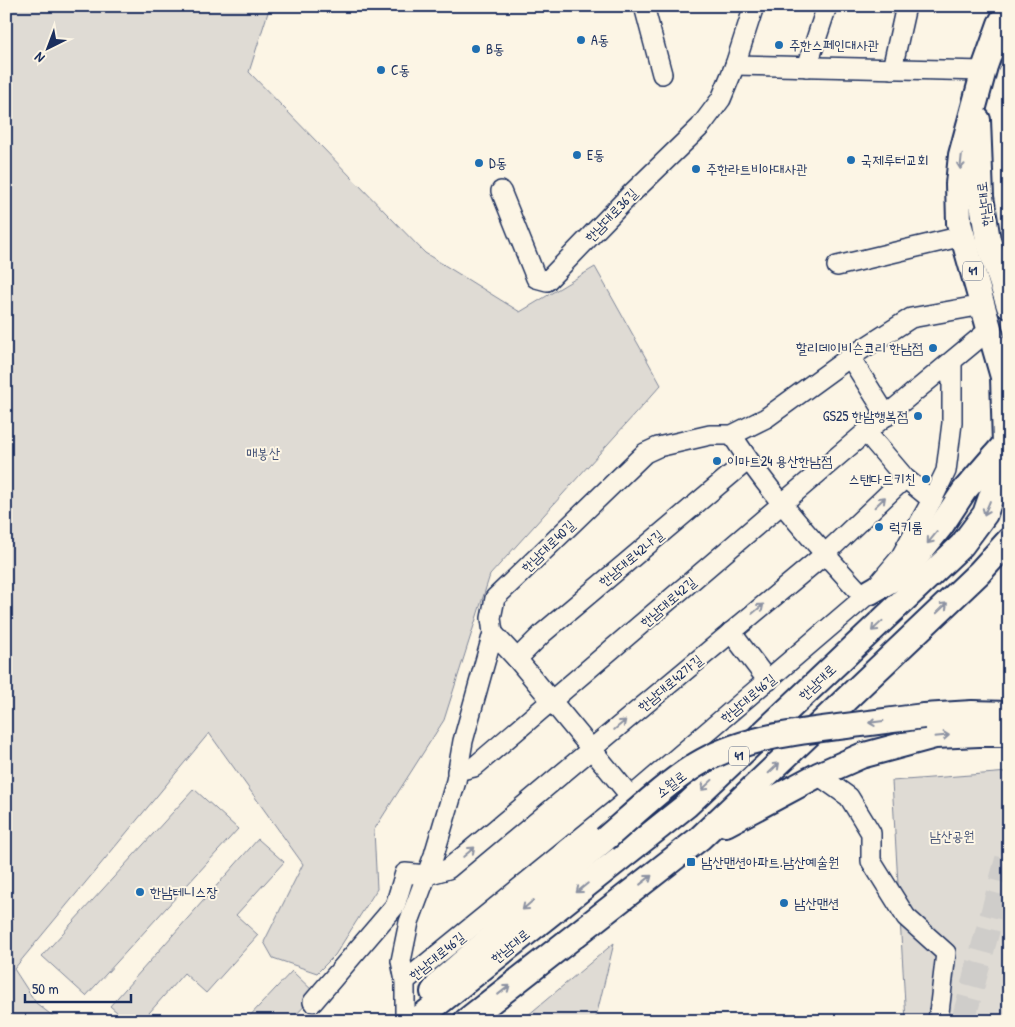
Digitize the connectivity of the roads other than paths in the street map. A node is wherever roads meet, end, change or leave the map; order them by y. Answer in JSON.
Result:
{"nodes":[{"id":1,"x":644,"y":6,"type":"edge"},
{"id":2,"x":754,"y":6,"type":"edge"},
{"id":3,"x":827,"y":6,"type":"edge"},
{"id":4,"x":906,"y":6,"type":"edge"},
{"id":5,"x":1009,"y":9,"type":"edge"},
{"id":6,"x":734,"y":65,"type":"junction"},
{"id":7,"x":807,"y":67,"type":"junction"},
{"id":8,"x":892,"y":69,"type":"junction"},
{"id":9,"x":984,"y":71,"type":"junction"},
{"id":10,"x":662,"y":74,"type":"dead end"},
{"id":11,"x":977,"y":98,"type":"junction"},
{"id":12,"x":501,"y":191,"type":"dead end"},
{"id":13,"x":963,"y":236,"type":"junction"},
{"id":14,"x":836,"y":266,"type":"dead end"},
{"id":15,"x":983,"y":305,"type":"junction"},
{"id":16,"x":1009,"y":306,"type":"edge"},
{"id":17,"x":989,"y":330,"type":"junction"},
{"id":18,"x":850,"y":357,"type":"junction"},
{"id":19,"x":952,"y":362,"type":"junction"},
{"id":20,"x":887,"y":416,"type":"junction"},
{"id":21,"x":866,"y":432,"type":"junction"},
{"id":22,"x":732,"y":435,"type":"junction"},
{"id":23,"x":1007,"y":442,"type":"edge"},
{"id":24,"x":748,"y":460,"type":"junction"},
{"id":25,"x":905,"y":478,"type":"junction"},
{"id":26,"x":932,"y":500,"type":"junction"},
{"id":27,"x":783,"y":503,"type":"junction"},
{"id":28,"x":1007,"y":543,"type":"edge"},
{"id":29,"x":825,"y":554,"type":"junction"},
{"id":30,"x":867,"y":594,"type":"junction"},
{"id":31,"x":731,"y":632,"type":"junction"},
{"id":32,"x":492,"y":633,"type":"junction"},
{"id":33,"x":517,"y":659,"type":"junction"},
{"id":34,"x":768,"y":681,"type":"junction"},
{"id":35,"x":552,"y":701,"type":"junction"},
{"id":36,"x":1009,"y":714,"type":"edge"},
{"id":37,"x":1009,"y":734,"type":"edge"},
{"id":38,"x":591,"y":749,"type":"junction"},
{"id":39,"x":458,"y":771,"type":"junction"},
{"id":40,"x":818,"y":775,"type":"junction"},
{"id":41,"x":631,"y":797,"type":"junction"},
{"id":42,"x":700,"y":838,"type":"junction"},
{"id":43,"x":427,"y":875,"type":"junction"},
{"id":44,"x":405,"y":982,"type":"junction"},
{"id":45,"x":313,"y":1002,"type":"dead end"},
{"id":46,"x":405,"y":1021,"type":"edge"},
{"id":47,"x":414,"y":1021,"type":"edge"},
{"id":48,"x":466,"y":1021,"type":"edge"},
{"id":49,"x":938,"y":1021,"type":"edge"}],
"edges":[{"from":1,"to":10,"type":"street"},
{"from":2,"to":6,"type":"street","name":"한남대로36길"},
{"from":3,"to":7,"type":"street"},
{"from":4,"to":8,"type":"street"},
{"from":5,"to":9,"type":"main road","name":"한남대로","number":"41"},
{"from":6,"to":7,"type":"street"},
{"from":6,"to":12,"type":"street","name":"한남대로36길"},
{"from":7,"to":8,"type":"street"},
{"from":8,"to":9,"type":"street"},
{"from":9,"to":11,"type":"main road","name":"한남대로","number":"41"},
{"from":11,"to":13,"type":"main road","name":"한남대로","number":"41","one_way":true},
{"from":11,"to":16,"type":"main road","name":"한남대로","number":"41"},
{"from":13,"to":14,"type":"street","name":"한남대로"},
{"from":13,"to":15,"type":"main road","name":"한남대로","number":"41"},
{"from":15,"to":17,"type":"main road","name":"한남대로","number":"41"},
{"from":15,"to":18,"type":"street","name":"한남대로40길"},
{"from":17,"to":19,"type":"street","name":"한남대로42길"},
{"from":17,"to":23,"type":"main road","name":"한남대로","number":"41"},
{"from":18,"to":20,"type":"street"},
{"from":18,"to":22,"type":"street","name":"한남대로40길"},
{"from":19,"to":20,"type":"street","name":"한남대로42길"},
{"from":19,"to":26,"type":"street","name":"한남대로46길"},
{"from":20,"to":21,"type":"street","name":"한남대로42길"},
{"from":21,"to":25,"type":"street"},
{"from":21,"to":27,"type":"street","name":"한남대로42길"},
{"from":22,"to":24,"type":"street"},
{"from":22,"to":32,"type":"street","name":"한남대로40길"},
{"from":23,"to":30,"type":"main road","one_way":true},
{"from":23,"to":47,"type":"main road","name":"한남대로","number":"41","one_way":true},
{"from":24,"to":27,"type":"street"},
{"from":24,"to":33,"type":"street","name":"한남대로42나길"},
{"from":25,"to":26,"type":"street"},
{"from":29,"to":25,"type":"street","name":"한남대로42가길","one_way":true},
{"from":26,"to":30,"type":"street","name":"한남대로46길"},
{"from":27,"to":29,"type":"street"},
{"from":27,"to":35,"type":"street","name":"한남대로42길"},
{"from":42,"to":28,"type":"main road","number":"41","one_way":true},
{"from":29,"to":30,"type":"street"},
{"from":31,"to":29,"type":"street","name":"한남대로42가길","one_way":true},
{"from":30,"to":34,"type":"street","name":"한남대로46길"},
{"from":31,"to":34,"type":"street"},
{"from":38,"to":31,"type":"street","name":"한남대로42가길","one_way":true},
{"from":32,"to":33,"type":"street"},
{"from":32,"to":39,"type":"street","name":"한남대로40길"},
{"from":33,"to":35,"type":"street"},
{"from":34,"to":41,"type":"street","name":"한남대로46길"},
{"from":35,"to":38,"type":"street"},
{"from":35,"to":39,"type":"street","name":"한남대로42길"},
{"from":36,"to":47,"type":"main road","name":"소월로","one_way":true,"bridge":true},
{"from":40,"to":37,"type":"main road","one_way":true},
{"from":38,"to":41,"type":"street"},
{"from":43,"to":38,"type":"street","name":"한남대로42가길","one_way":true},
{"from":39,"to":43,"type":"street","name":"한남대로40길"},
{"from":40,"to":42,"type":"main road"},
{"from":40,"to":49,"type":"street"},
{"from":41,"to":44,"type":"street","name":"한남대로46길"},
{"from":48,"to":42,"type":"main road","number":"41","one_way":true},
{"from":43,"to":44,"type":"street","name":"한남대로40길"},
{"from":43,"to":45,"type":"street","name":"한남대로42가길"},
{"from":44,"to":46,"type":"street","name":"한남대로40길"}]}
